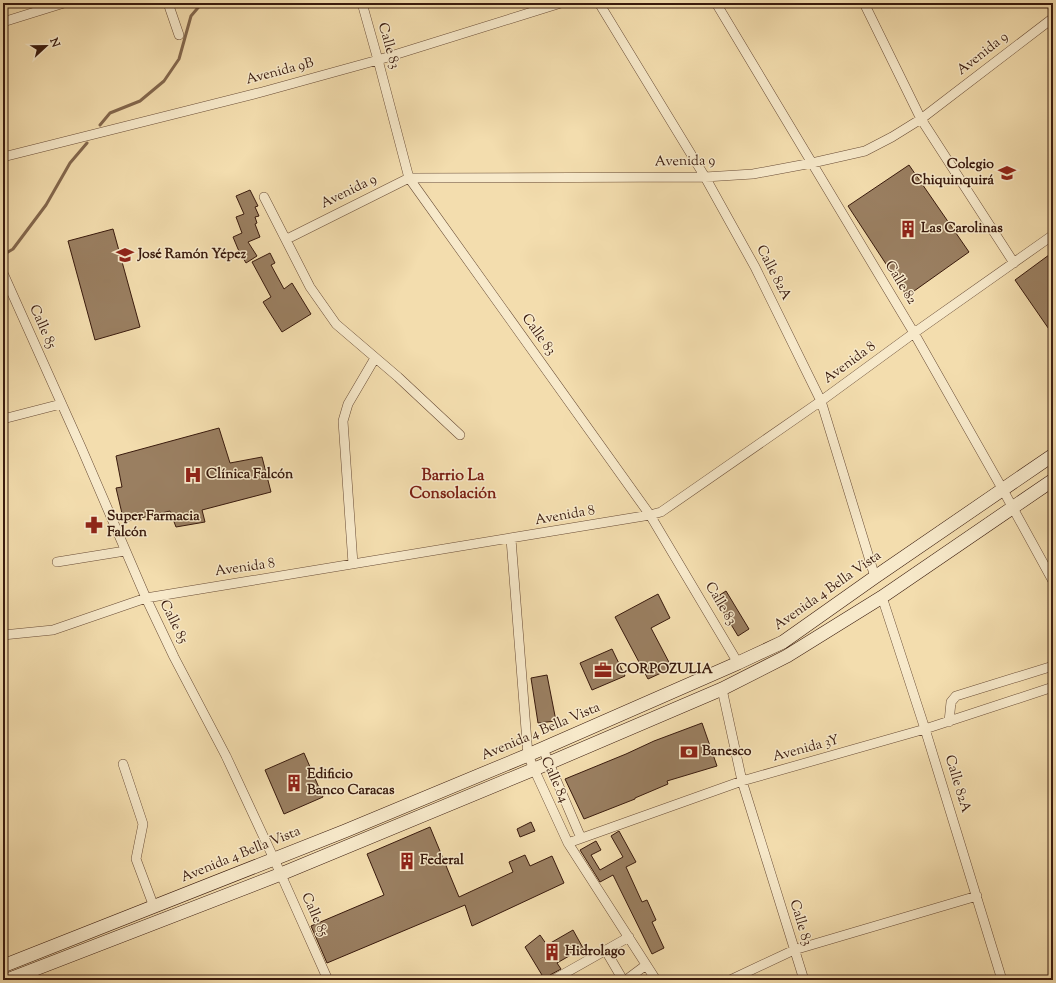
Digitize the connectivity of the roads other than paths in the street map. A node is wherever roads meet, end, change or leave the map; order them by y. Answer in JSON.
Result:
{"nodes":[{"id":1,"x":64,"y":3,"type":"edge"},
{"id":2,"x":168,"y":3,"type":"edge"},
{"id":3,"x":362,"y":3,"type":"edge"},
{"id":4,"x":562,"y":3,"type":"edge"},
{"id":5,"x":599,"y":3,"type":"edge"},
{"id":6,"x":716,"y":3,"type":"edge"},
{"id":7,"x":864,"y":3,"type":"edge"},
{"id":8,"x":1053,"y":18,"type":"edge"},
{"id":9,"x":3,"y":22,"type":"edge"},
{"id":10,"x":179,"y":35,"type":"dead end"},
{"id":11,"x":378,"y":60,"type":"junction"},
{"id":12,"x":921,"y":119,"type":"junction"},
{"id":13,"x":3,"y":157,"type":"edge"},
{"id":14,"x":812,"y":163,"type":"junction"},
{"id":15,"x":705,"y":177,"type":"junction"},
{"id":16,"x":409,"y":178,"type":"junction"},
{"id":17,"x":264,"y":197,"type":"dead end"},
{"id":18,"x":1053,"y":235,"type":"edge"},
{"id":19,"x":287,"y":239,"type":"junction"},
{"id":20,"x":1014,"y":263,"type":"junction"},
{"id":21,"x":3,"y":273,"type":"edge"},
{"id":22,"x":914,"y":333,"type":"junction"},
{"id":23,"x":375,"y":358,"type":"junction"},
{"id":24,"x":821,"y":401,"type":"junction"},
{"id":25,"x":61,"y":404,"type":"junction"},
{"id":26,"x":3,"y":419,"type":"edge"},
{"id":27,"x":460,"y":435,"type":"dead end"},
{"id":28,"x":1053,"y":455,"type":"edge"},
{"id":29,"x":1053,"y":480,"type":"edge"},
{"id":30,"x":1003,"y":490,"type":"junction"},
{"id":31,"x":1013,"y":508,"type":"junction"},
{"id":32,"x":650,"y":516,"type":"junction"},
{"id":33,"x":511,"y":539,"type":"junction"},
{"id":34,"x":125,"y":551,"type":"junction"},
{"id":35,"x":57,"y":562,"type":"dead end"},
{"id":36,"x":353,"y":564,"type":"junction"},
{"id":37,"x":875,"y":577,"type":"junction"},
{"id":38,"x":1053,"y":581,"type":"edge"},
{"id":39,"x":882,"y":597,"type":"junction"},
{"id":40,"x":146,"y":598,"type":"junction"},
{"id":41,"x":3,"y":636,"type":"edge"},
{"id":42,"x":738,"y":663,"type":"junction"},
{"id":43,"x":1053,"y":666,"type":"edge"},
{"id":44,"x":1053,"y":687,"type":"edge"},
{"id":45,"x":722,"y":689,"type":"junction"},
{"id":46,"x":949,"y":722,"type":"junction"},
{"id":47,"x":925,"y":729,"type":"junction"},
{"id":48,"x":543,"y":748,"type":"junction"},
{"id":49,"x":528,"y":755,"type":"junction"},
{"id":50,"x":549,"y":763,"type":"junction"},
{"id":51,"x":123,"y":764,"type":"dead end"},
{"id":52,"x":534,"y":769,"type":"junction"},
{"id":53,"x":742,"y":781,"type":"junction"},
{"id":54,"x":581,"y":838,"type":"junction"},
{"id":55,"x":568,"y":843,"type":"junction"},
{"id":56,"x":274,"y":859,"type":"junction"},
{"id":57,"x":281,"y":874,"type":"junction"},
{"id":58,"x":977,"y":896,"type":"junction"},
{"id":59,"x":154,"y":907,"type":"junction"},
{"id":60,"x":629,"y":937,"type":"junction"},
{"id":61,"x":794,"y":950,"type":"junction"},
{"id":62,"x":606,"y":951,"type":"junction"},
{"id":63,"x":646,"y":964,"type":"junction"},
{"id":64,"x":3,"y":966,"type":"edge"},
{"id":65,"x":7,"y":980,"type":"edge"},
{"id":66,"x":328,"y":980,"type":"edge"},
{"id":67,"x":553,"y":980,"type":"edge"},
{"id":68,"x":625,"y":980,"type":"edge"},
{"id":69,"x":656,"y":980,"type":"edge"},
{"id":70,"x":730,"y":980,"type":"edge"},
{"id":71,"x":804,"y":980,"type":"edge"},
{"id":72,"x":1002,"y":980,"type":"edge"}],
"edges":[{"from":1,"to":9,"type":"street"},
{"from":2,"to":10,"type":"street"},
{"from":3,"to":11,"type":"street","name":"Calle 83"},
{"from":4,"to":11,"type":"street","name":"Avenida 9B"},
{"from":5,"to":15,"type":"street","name":"Calle 82A"},
{"from":6,"to":14,"type":"street","name":"Calle 82"},
{"from":7,"to":12,"type":"street"},
{"from":8,"to":12,"type":"street","name":"Avenida 9"},
{"from":11,"to":13,"type":"street","name":"Avenida 9B"},
{"from":11,"to":16,"type":"street","name":"Calle 83"},
{"from":12,"to":14,"type":"street","name":"Avenida 9"},
{"from":12,"to":20,"type":"street"},
{"from":14,"to":15,"type":"street","name":"Avenida 9"},
{"from":14,"to":22,"type":"street","name":"Calle 82"},
{"from":15,"to":16,"type":"street","name":"Avenida 9"},
{"from":15,"to":24,"type":"street","name":"Calle 82A"},
{"from":16,"to":19,"type":"street","name":"Avenida 9"},
{"from":16,"to":32,"type":"street","name":"Calle 83"},
{"from":17,"to":19,"type":"street"},
{"from":18,"to":20,"type":"street","name":"Avenida 8"},
{"from":19,"to":23,"type":"street"},
{"from":20,"to":22,"type":"street","name":"Avenida 8"},
{"from":21,"to":25,"type":"street","name":"Calle 85"},
{"from":22,"to":24,"type":"street","name":"Avenida 8"},
{"from":22,"to":30,"type":"street","name":"Calle 82"},
{"from":23,"to":27,"type":"street"},
{"from":23,"to":36,"type":"street"},
{"from":24,"to":32,"type":"street","name":"Avenida 8"},
{"from":24,"to":37,"type":"street","name":"Calle 82A"},
{"from":25,"to":26,"type":"street"},
{"from":25,"to":34,"type":"street","name":"Calle 85"},
{"from":28,"to":30,"type":"street","name":"Avenida 4 Bella Vista"},
{"from":29,"to":31,"type":"street"},
{"from":30,"to":31,"type":"street","name":"Calle 82"},
{"from":30,"to":37,"type":"street","name":"Avenida 4 Bella Vista"},
{"from":31,"to":38,"type":"street","name":"Calle 82"},
{"from":31,"to":39,"type":"street"},
{"from":32,"to":33,"type":"street","name":"Avenida 8"},
{"from":32,"to":42,"type":"street","name":"Calle 83"},
{"from":33,"to":36,"type":"street","name":"Avenida 8"},
{"from":33,"to":49,"type":"street","name":"Calle 84"},
{"from":34,"to":35,"type":"street"},
{"from":34,"to":40,"type":"street","name":"Calle 85"},
{"from":36,"to":40,"type":"street","name":"Avenida 8"},
{"from":37,"to":42,"type":"street","name":"Avenida 4 Bella Vista"},
{"from":39,"to":45,"type":"street"},
{"from":39,"to":47,"type":"street","name":"Calle 82A"},
{"from":40,"to":41,"type":"street","name":"Avenida 8"},
{"from":40,"to":56,"type":"street","name":"Calle 85"},
{"from":42,"to":48,"type":"street","name":"Avenida 4 Bella Vista"},
{"from":43,"to":46,"type":"street"},
{"from":44,"to":46,"type":"street","name":"Avenida 3Y"},
{"from":45,"to":50,"type":"street"},
{"from":45,"to":53,"type":"street","name":"Calle 83"},
{"from":46,"to":47,"type":"street","name":"Avenida 3Y"},
{"from":47,"to":53,"type":"street","name":"Avenida 3Y"},
{"from":47,"to":58,"type":"street","name":"Calle 82A"},
{"from":48,"to":49,"type":"street","name":"Avenida 4 Bella Vista"},
{"from":48,"to":50,"type":"street","name":"Calle 84"},
{"from":49,"to":52,"type":"street","name":"Calle 84"},
{"from":49,"to":56,"type":"street","name":"Avenida 4 Bella Vista"},
{"from":50,"to":52,"type":"street"},
{"from":50,"to":54,"type":"street","name":"Calle 84"},
{"from":51,"to":59,"type":"street"},
{"from":52,"to":55,"type":"street","name":"Calle 84"},
{"from":52,"to":57,"type":"street"},
{"from":53,"to":54,"type":"street","name":"Avenida 3Y"},
{"from":53,"to":61,"type":"street","name":"Calle 83"},
{"from":54,"to":55,"type":"street","name":"Avenida 3Y"},
{"from":55,"to":60,"type":"street","name":"Calle 84"},
{"from":56,"to":57,"type":"street","name":"Calle 85"},
{"from":56,"to":59,"type":"street","name":"Avenida 4 Bella Vista"},
{"from":57,"to":65,"type":"street"},
{"from":57,"to":66,"type":"street","name":"Calle 85"},
{"from":58,"to":61,"type":"street"},
{"from":58,"to":72,"type":"street","name":"Calle 82A"},
{"from":59,"to":64,"type":"street","name":"Avenida 4 Bella Vista"},
{"from":60,"to":62,"type":"street"},
{"from":60,"to":63,"type":"street","name":"Calle 84"},
{"from":61,"to":70,"type":"street"},
{"from":61,"to":71,"type":"street","name":"Calle 83"},
{"from":62,"to":67,"type":"street"},
{"from":62,"to":68,"type":"street"},
{"from":63,"to":68,"type":"street"},
{"from":63,"to":69,"type":"street","name":"Calle 84"}]}
